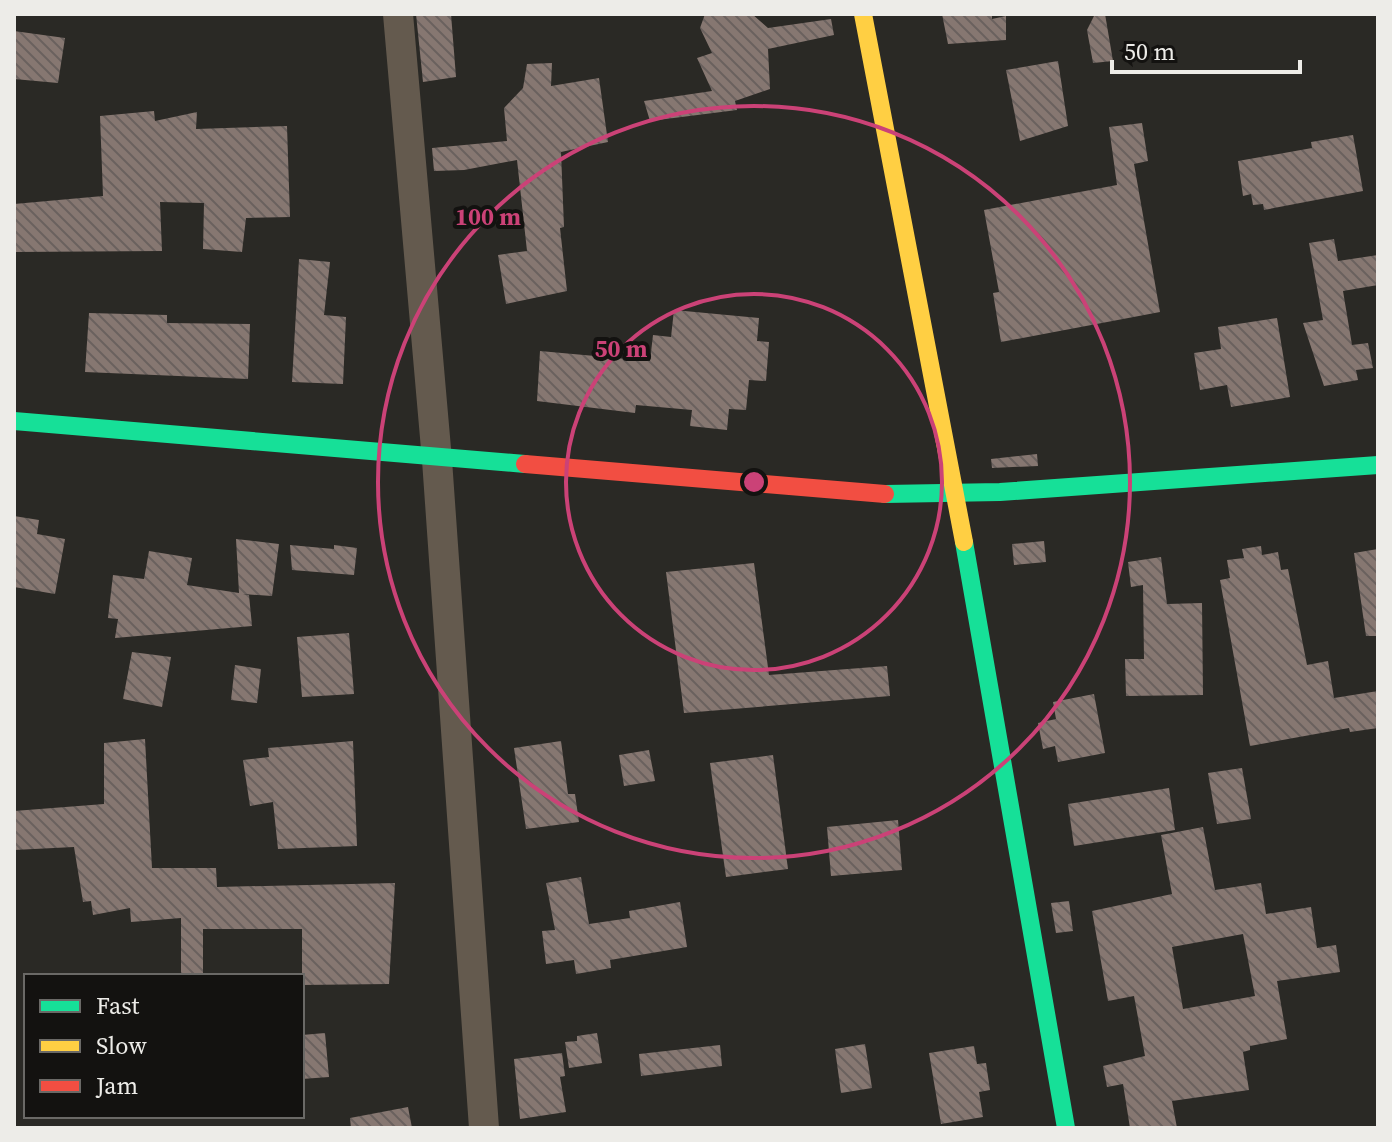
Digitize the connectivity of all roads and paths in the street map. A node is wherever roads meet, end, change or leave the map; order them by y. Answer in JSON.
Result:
{"nodes":[{"id":1,"x":398,"y":14,"type":"edge"},
{"id":2,"x":863,"y":14,"type":"edge"},
{"id":3,"x":14,"y":421,"type":"edge"},
{"id":4,"x":437,"y":460,"type":"junction"},
{"id":5,"x":1378,"y":465,"type":"edge"},
{"id":6,"x":956,"y":496,"type":"junction"},
{"id":7,"x":484,"y":1128,"type":"edge"},
{"id":8,"x":1066,"y":1128,"type":"edge"}],
"edges":[{"from":1,"to":4,"type":"street"},
{"from":2,"to":6,"type":"street"},
{"from":3,"to":4,"type":"street"},
{"from":4,"to":6,"type":"street"},
{"from":4,"to":7,"type":"street"},
{"from":5,"to":6,"type":"street"},
{"from":6,"to":8,"type":"street"}]}
